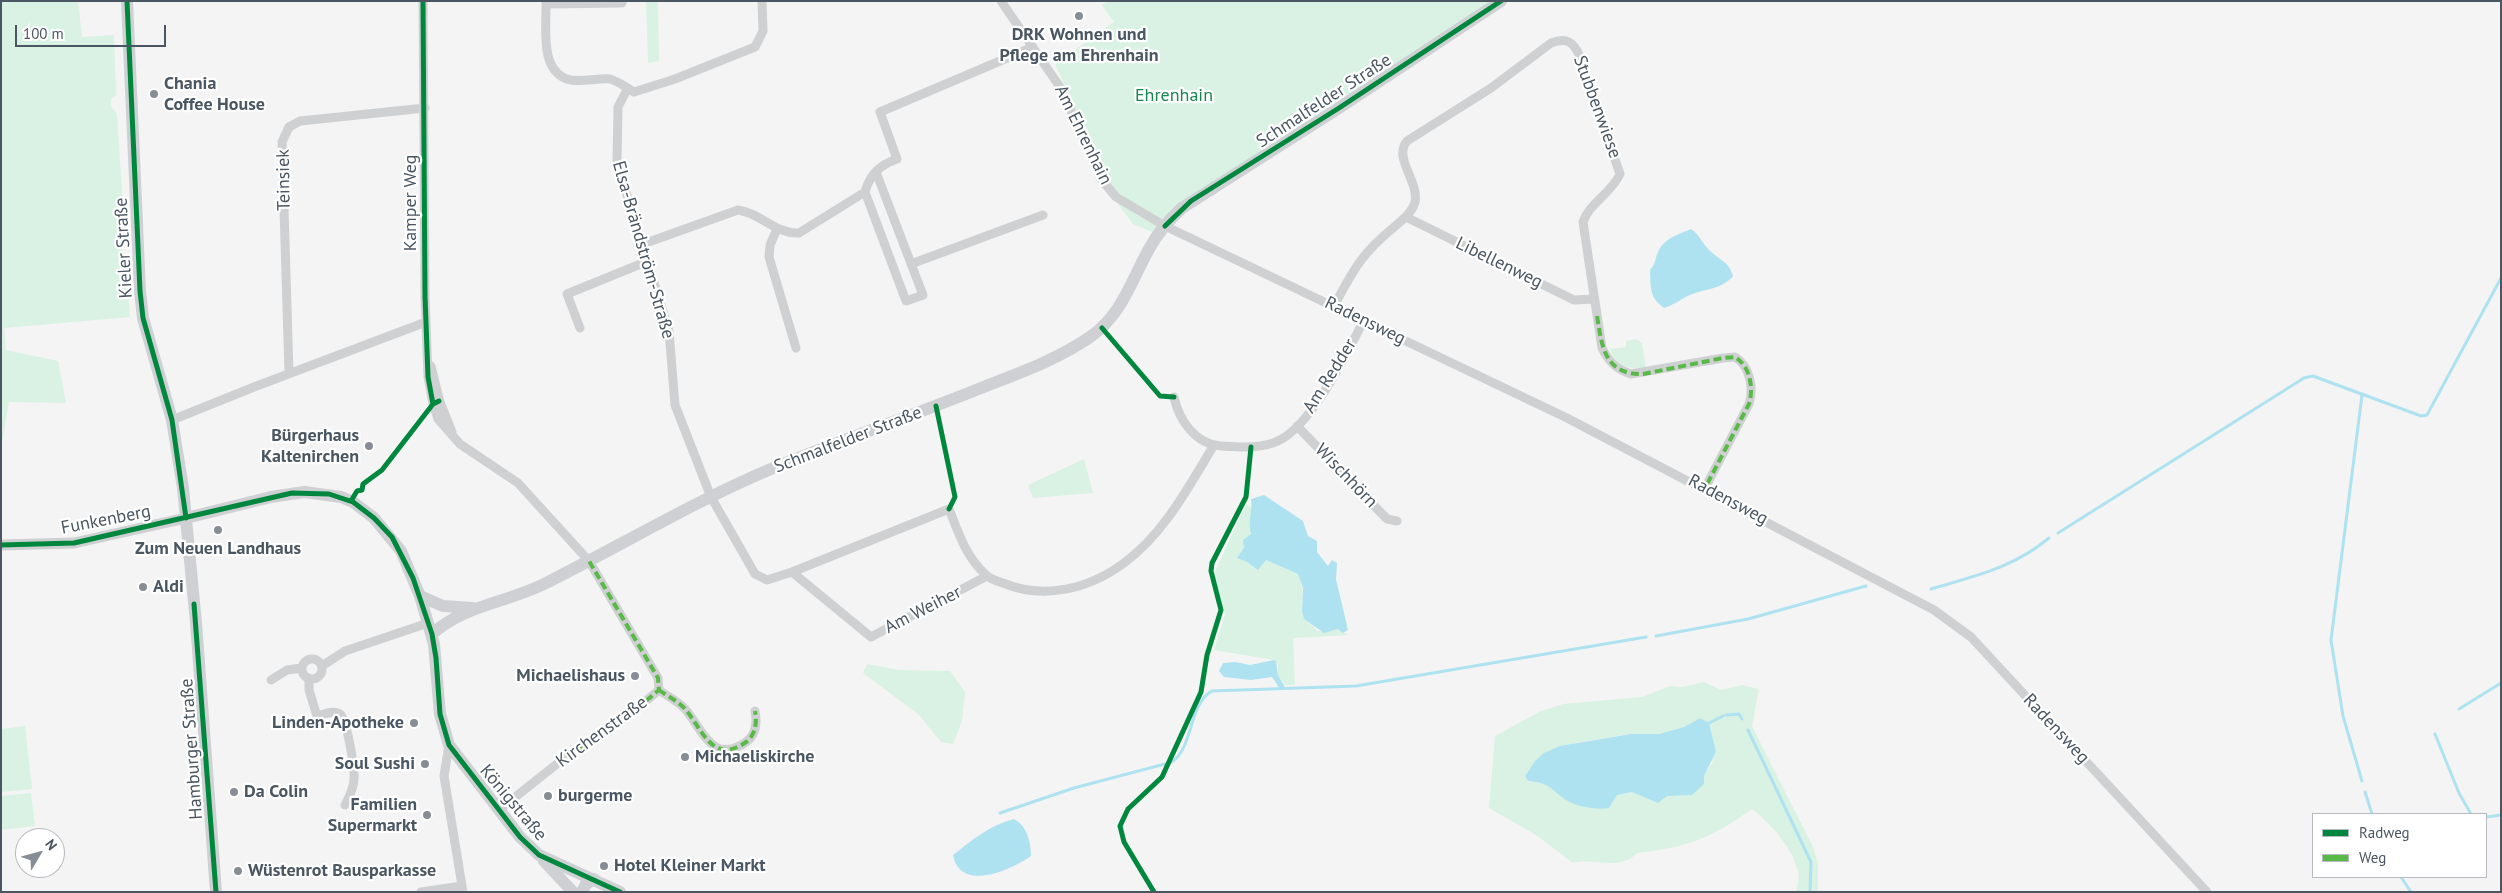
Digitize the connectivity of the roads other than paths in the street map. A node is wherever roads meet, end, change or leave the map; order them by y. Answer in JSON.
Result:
{"nodes":[{"id":1,"x":127,"y":1,"type":"edge"},
{"id":2,"x":423,"y":1,"type":"edge"},
{"id":3,"x":762,"y":1,"type":"edge"},
{"id":4,"x":1001,"y":1,"type":"edge"},
{"id":5,"x":1501,"y":1,"type":"edge"},
{"id":6,"x":546,"y":3,"type":"edge"},
{"id":7,"x":622,"y":3,"type":"dead end"},
{"id":8,"x":1033,"y":47,"type":"junction"},
{"id":9,"x":628,"y":88,"type":"junction"},
{"id":10,"x":425,"y":108,"type":"junction"},
{"id":11,"x":876,"y":172,"type":"junction"},
{"id":12,"x":865,"y":192,"type":"junction"},
{"id":13,"x":1043,"y":215,"type":"dead end"},
{"id":14,"x":1406,"y":217,"type":"junction"},
{"id":15,"x":1164,"y":226,"type":"junction"},
{"id":16,"x":776,"y":229,"type":"junction"},
{"id":17,"x":643,"y":244,"type":"junction"},
{"id":18,"x":648,"y":261,"type":"junction"},
{"id":19,"x":911,"y":264,"type":"junction"},
{"id":20,"x":1594,"y":299,"type":"junction"},
{"id":21,"x":1334,"y":306,"type":"junction"},
{"id":22,"x":1364,"y":320,"type":"junction"},
{"id":23,"x":426,"y":322,"type":"junction"},
{"id":24,"x":580,"y":328,"type":"dead end"},
{"id":25,"x":796,"y":348,"type":"dead end"},
{"id":26,"x":429,"y":360,"type":"junction"},
{"id":27,"x":289,"y":373,"type":"junction"},
{"id":28,"x":1174,"y":397,"type":"dead end"},
{"id":29,"x":172,"y":420,"type":"junction"},
{"id":30,"x":1297,"y":426,"type":"junction"},
{"id":31,"x":452,"y":432,"type":"junction"},
{"id":32,"x":1214,"y":445,"type":"junction"},
{"id":33,"x":1705,"y":488,"type":"junction"},
{"id":34,"x":711,"y":497,"type":"junction"},
{"id":35,"x":186,"y":518,"type":"junction"},
{"id":36,"x":1398,"y":521,"type":"dead end"},
{"id":37,"x":1,"y":545,"type":"edge"},
{"id":38,"x":589,"y":561,"type":"junction"},
{"id":39,"x":792,"y":572,"type":"junction"},
{"id":40,"x":987,"y":576,"type":"junction"},
{"id":41,"x":420,"y":596,"type":"junction"},
{"id":42,"x":472,"y":608,"type":"junction"},
{"id":43,"x":430,"y":628,"type":"junction"},
{"id":44,"x":322,"y":666,"type":"junction"},
{"id":45,"x":302,"y":668,"type":"junction"},
{"id":46,"x":309,"y":678,"type":"junction"},
{"id":47,"x":271,"y":680,"type":"dead end"},
{"id":48,"x":659,"y":690,"type":"junction"},
{"id":49,"x":755,"y":711,"type":"dead end"},
{"id":50,"x":449,"y":745,"type":"junction"},
{"id":51,"x":345,"y":805,"type":"dead end"},
{"id":52,"x":499,"y":810,"type":"junction"},
{"id":53,"x":539,"y":855,"type":"junction"},
{"id":54,"x":594,"y":880,"type":"junction"},
{"id":55,"x":463,"y":889,"type":"edge"},
{"id":56,"x":216,"y":892,"type":"edge"},
{"id":57,"x":421,"y":892,"type":"edge"},
{"id":58,"x":573,"y":892,"type":"edge"},
{"id":59,"x":582,"y":892,"type":"edge"},
{"id":60,"x":620,"y":892,"type":"edge"},
{"id":61,"x":2207,"y":892,"type":"edge"}],
"edges":[{"from":1,"to":29,"type":"main road","name":"Kieler Straße"},
{"from":2,"to":10,"type":"street","name":"Kamper Weg"},
{"from":3,"to":9,"type":"street"},
{"from":4,"to":8,"type":"street","name":"Am Ehrenhain"},
{"from":5,"to":15,"type":"main road","name":"Schmalfelder Straße"},
{"from":6,"to":7,"type":"street"},
{"from":6,"to":9,"type":"street"},
{"from":8,"to":11,"type":"street"},
{"from":8,"to":15,"type":"street","name":"Am Ehrenhain"},
{"from":9,"to":17,"type":"street","name":"Elsa-Brändström-Straße"},
{"from":10,"to":23,"type":"street","name":"Kamper Weg"},
{"from":10,"to":27,"type":"street","name":"Teinsiek"},
{"from":11,"to":12,"type":"street"},
{"from":11,"to":19,"type":"street"},
{"from":12,"to":16,"type":"street"},
{"from":12,"to":19,"type":"street"},
{"from":13,"to":19,"type":"street"},
{"from":14,"to":20,"type":"street","name":"Libellenweg"},
{"from":14,"to":20,"type":"street","name":"Stubbenwiese"},
{"from":14,"to":21,"type":"street","name":"Stubbenwiese"},
{"from":15,"to":21,"type":"street","name":"Radensweg"},
{"from":15,"to":34,"type":"main road","name":"Schmalfelder Straße"},
{"from":16,"to":17,"type":"street"},
{"from":16,"to":25,"type":"street"},
{"from":17,"to":18,"type":"street","name":"Elsa-Brändström-Straße"},
{"from":18,"to":24,"type":"street"},
{"from":18,"to":34,"type":"street","name":"Elsa-Brändström-Straße"},
{"from":20,"to":33,"type":"street","name":"Stubbenwiese"},
{"from":21,"to":22,"type":"street","name":"Radensweg"},
{"from":22,"to":30,"type":"street","name":"Am Redder"},
{"from":22,"to":33,"type":"street","name":"Radensweg"},
{"from":23,"to":26,"type":"street","name":"Kamper Weg"},
{"from":23,"to":27,"type":"street"},
{"from":26,"to":31,"type":"street","name":"Kamper Weg"},
{"from":26,"to":31,"type":"street","name":"Kamper Weg"},
{"from":27,"to":29,"type":"street"},
{"from":28,"to":32,"type":"street"},
{"from":29,"to":35,"type":"main road","name":"Kieler Straße"},
{"from":30,"to":32,"type":"street","name":"Am Redder"},
{"from":30,"to":36,"type":"street","name":"Wischhörn"},
{"from":31,"to":38,"type":"street","name":"Kamper Weg"},
{"from":32,"to":40,"type":"street"},
{"from":33,"to":61,"type":"street","name":"Radensweg"},
{"from":34,"to":38,"type":"main road","name":"Schmalfelder Straße"},
{"from":34,"to":39,"type":"street","name":"Elsa-Brändström-Straße"},
{"from":35,"to":37,"type":"street","name":"Funkenberg"},
{"from":35,"to":41,"type":"main road"},
{"from":35,"to":56,"type":"main road","name":"Hamburger Straße"},
{"from":38,"to":42,"type":"main road","name":"Schmalfelder Straße"},
{"from":38,"to":48,"type":"street","name":"Kirchenstraße"},
{"from":39,"to":40,"type":"street","name":"Am Weiher"},
{"from":39,"to":40,"type":"street","name":"Elsa-Brändström-Straße"},
{"from":41,"to":42,"type":"main road","name":"Schmalfelder Straße"},
{"from":41,"to":43,"type":"main road"},
{"from":42,"to":43,"type":"main road","name":"Schmalfelder Straße"},
{"from":43,"to":44,"type":"street"},
{"from":43,"to":50,"type":"main road"},
{"from":44,"to":45,"type":"street"},
{"from":44,"to":46,"type":"street"},
{"from":45,"to":46,"type":"street"},
{"from":45,"to":47,"type":"street"},
{"from":46,"to":51,"type":"street"},
{"from":48,"to":49,"type":"street"},
{"from":48,"to":52,"type":"street","name":"Kirchenstraße"},
{"from":50,"to":52,"type":"main road","name":"Königstraße"},
{"from":50,"to":55,"type":"street"},
{"from":52,"to":53,"type":"main road","name":"Königstraße"},
{"from":53,"to":54,"type":"main road","name":"Königstraße"},
{"from":53,"to":58,"type":"main road"},
{"from":54,"to":59,"type":"main road"},
{"from":54,"to":60,"type":"main road","name":"Königstraße"},
{"from":55,"to":57,"type":"street"}]}
